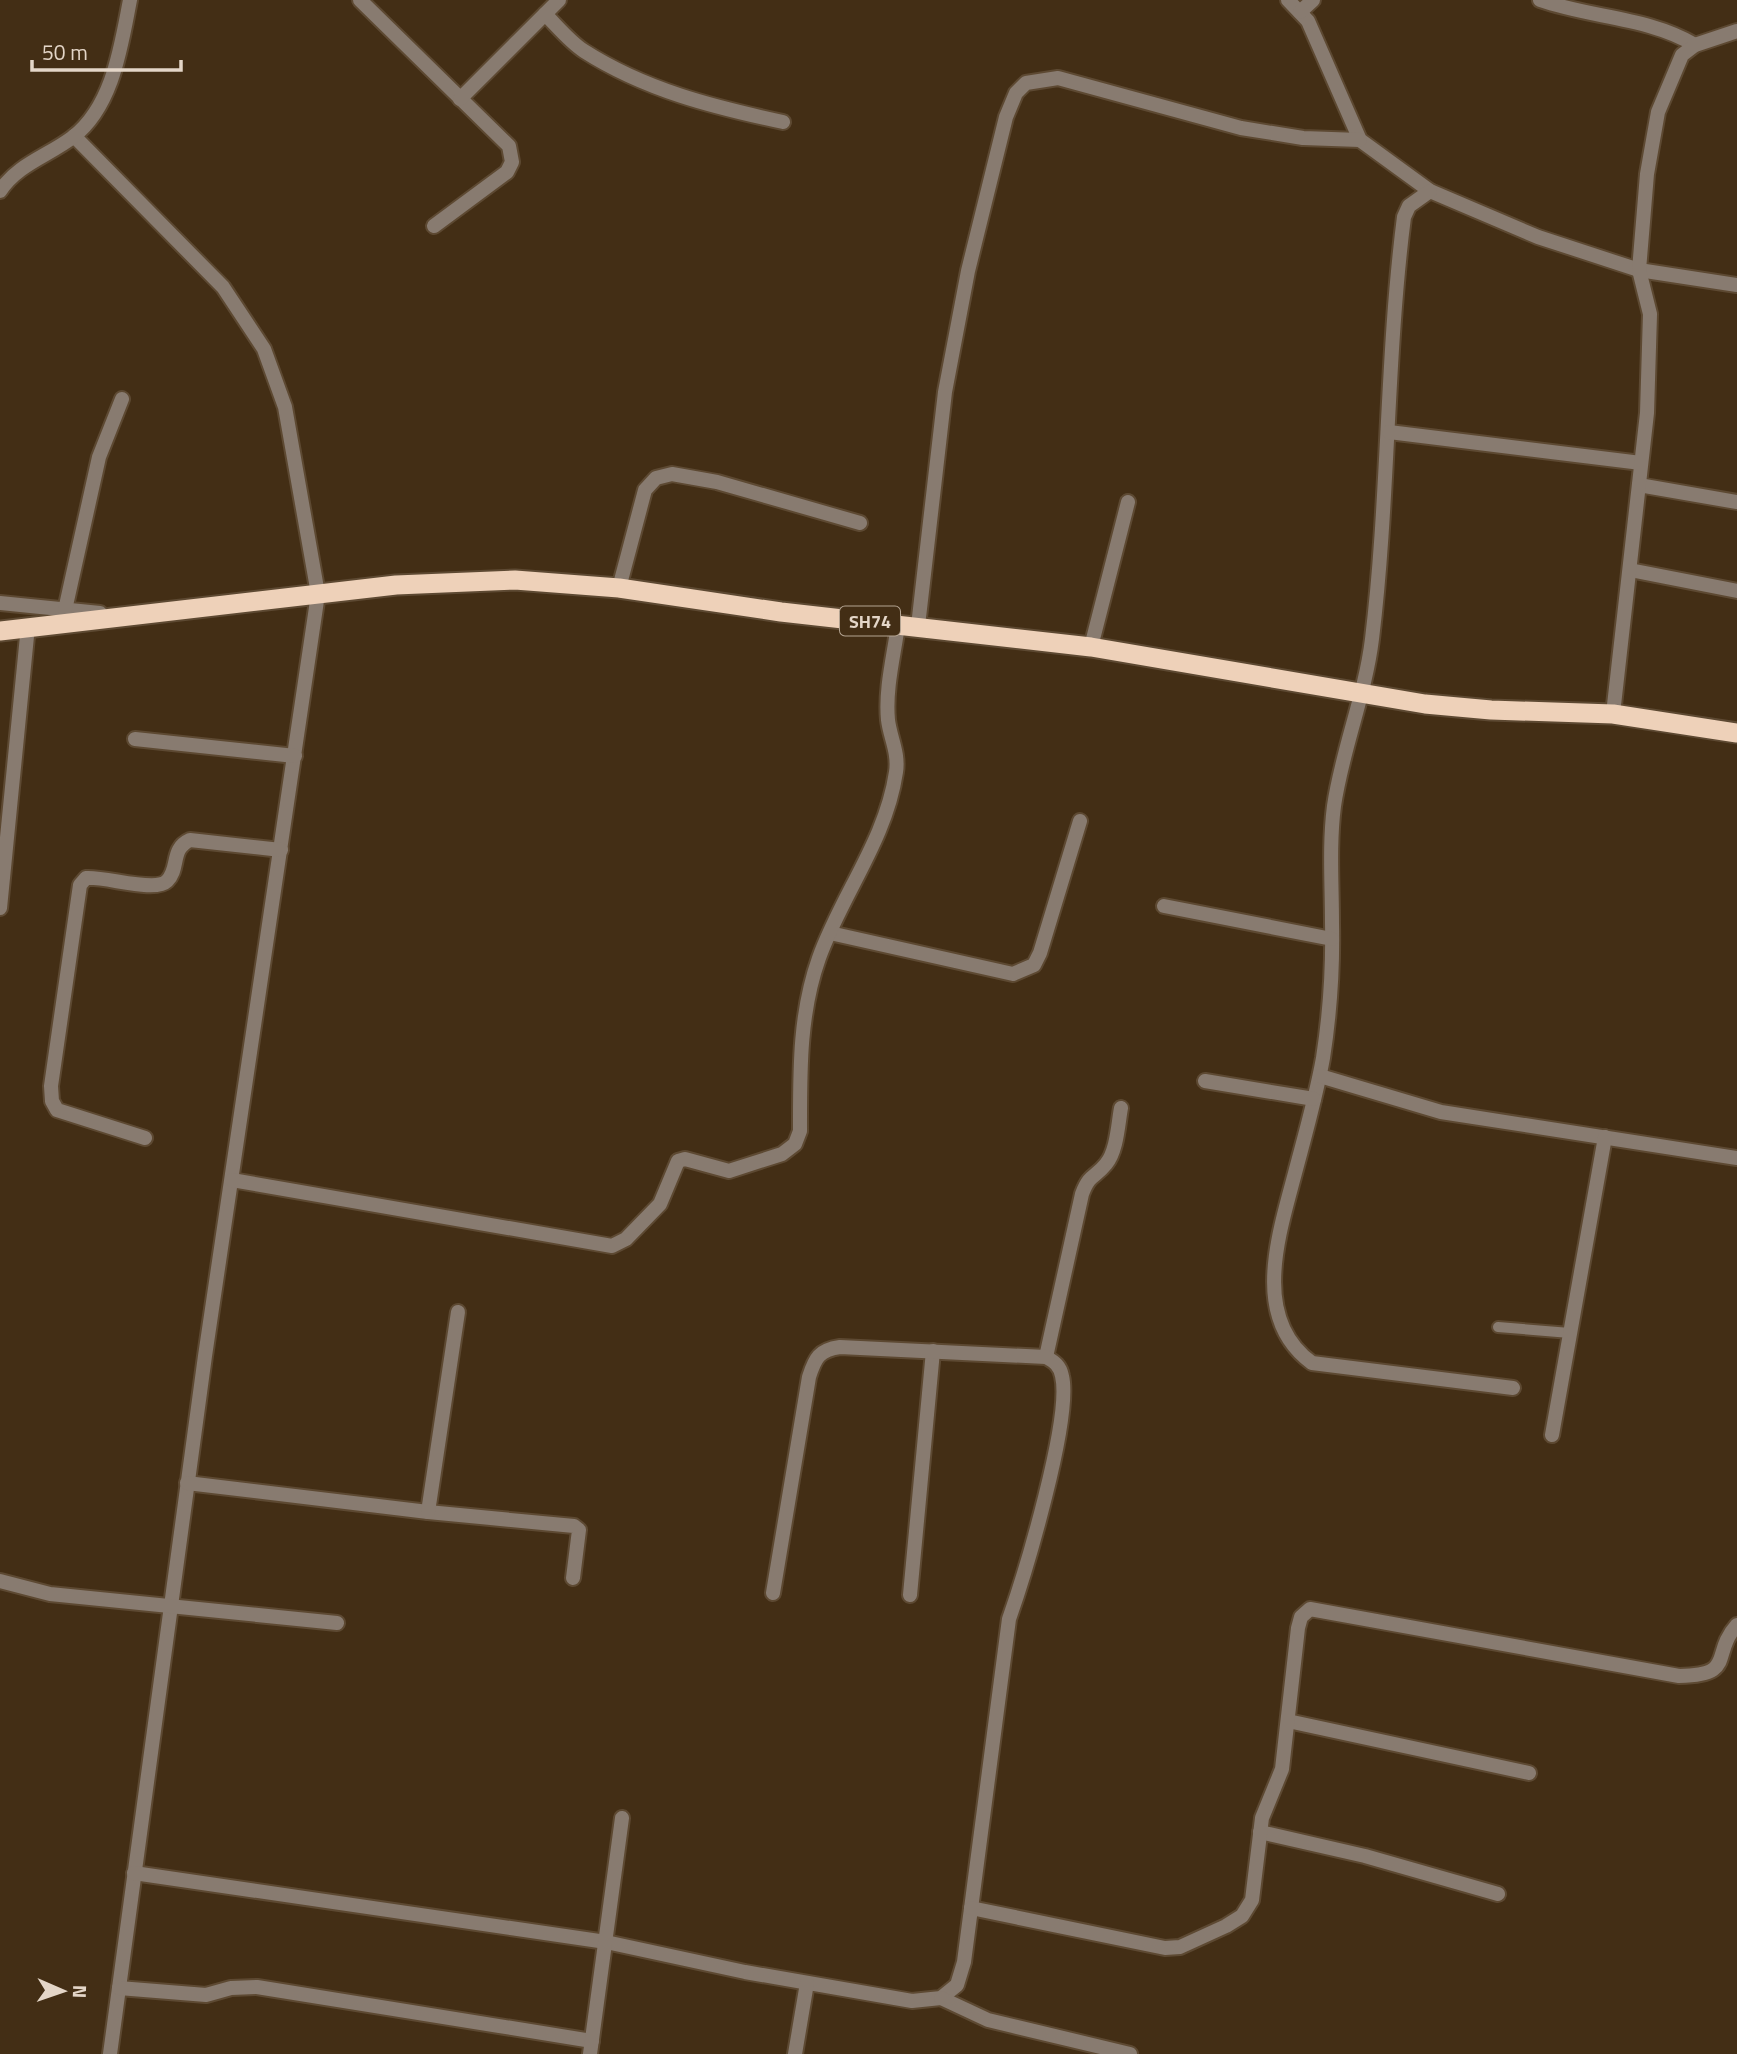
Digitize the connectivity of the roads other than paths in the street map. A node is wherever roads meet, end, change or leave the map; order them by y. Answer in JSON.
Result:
{"nodes":[{"id":1,"x":130,"y":0,"type":"edge"},
{"id":2,"x":360,"y":0,"type":"edge"},
{"id":3,"x":559,"y":0,"type":"edge"},
{"id":4,"x":1288,"y":0,"type":"edge"},
{"id":5,"x":1313,"y":0,"type":"edge"},
{"id":6,"x":1540,"y":0,"type":"edge"},
{"id":7,"x":1300,"y":12,"type":"junction"},
{"id":8,"x":545,"y":14,"type":"junction"},
{"id":9,"x":1737,"y":31,"type":"edge"},
{"id":10,"x":1695,"y":46,"type":"junction"},
{"id":11,"x":460,"y":99,"type":"junction"},
{"id":12,"x":783,"y":122,"type":"dead end"},
{"id":13,"x":74,"y":136,"type":"junction"},
{"id":14,"x":1360,"y":140,"type":"junction"},
{"id":15,"x":0,"y":191,"type":"edge"},
{"id":16,"x":1430,"y":191,"type":"junction"},
{"id":17,"x":434,"y":226,"type":"dead end"},
{"id":18,"x":1639,"y":270,"type":"junction"},
{"id":19,"x":1737,"y":285,"type":"edge"},
{"id":20,"x":122,"y":399,"type":"dead end"},
{"id":21,"x":1389,"y":432,"type":"junction"},
{"id":22,"x":1641,"y":463,"type":"junction"},
{"id":23,"x":1639,"y":485,"type":"junction"},
{"id":24,"x":1128,"y":502,"type":"dead end"},
{"id":25,"x":1737,"y":502,"type":"edge"},
{"id":26,"x":860,"y":523,"type":"dead end"},
{"id":27,"x":1630,"y":570,"type":"junction"},
{"id":28,"x":619,"y":588,"type":"junction"},
{"id":29,"x":1737,"y":591,"type":"edge"},
{"id":30,"x":318,"y":594,"type":"junction"},
{"id":31,"x":0,"y":603,"type":"edge"},
{"id":32,"x":65,"y":610,"type":"junction"},
{"id":33,"x":126,"y":615,"type":"junction"},
{"id":34,"x":908,"y":625,"type":"junction"},
{"id":35,"x":28,"y":626,"type":"junction"},
{"id":36,"x":0,"y":631,"type":"edge"},
{"id":37,"x":1091,"y":647,"type":"junction"},
{"id":38,"x":1359,"y":695,"type":"junction"},
{"id":39,"x":1613,"y":714,"type":"junction"},
{"id":40,"x":1737,"y":733,"type":"edge"},
{"id":41,"x":135,"y":739,"type":"dead end"},
{"id":42,"x":295,"y":756,"type":"junction"},
{"id":43,"x":1080,"y":821,"type":"dead end"},
{"id":44,"x":281,"y":849,"type":"junction"},
{"id":45,"x":1164,"y":906,"type":"dead end"},
{"id":46,"x":0,"y":908,"type":"edge"},
{"id":47,"x":830,"y":933,"type":"junction"},
{"id":48,"x":1332,"y":939,"type":"junction"},
{"id":49,"x":1320,"y":1076,"type":"junction"},
{"id":50,"x":1205,"y":1081,"type":"dead end"},
{"id":51,"x":1314,"y":1099,"type":"junction"},
{"id":52,"x":1121,"y":1108,"type":"dead end"},
{"id":53,"x":145,"y":1138,"type":"dead end"},
{"id":54,"x":1605,"y":1138,"type":"junction"},
{"id":55,"x":1737,"y":1158,"type":"edge"},
{"id":56,"x":232,"y":1180,"type":"junction"},
{"id":57,"x":458,"y":1312,"type":"dead end"},
{"id":58,"x":1498,"y":1326,"type":"dead end"},
{"id":59,"x":1570,"y":1333,"type":"junction"},
{"id":60,"x":933,"y":1351,"type":"junction"},
{"id":61,"x":1046,"y":1357,"type":"junction"},
{"id":62,"x":1513,"y":1388,"type":"dead end"},
{"id":63,"x":1552,"y":1435,"type":"dead end"},
{"id":64,"x":187,"y":1483,"type":"junction"},
{"id":65,"x":428,"y":1512,"type":"junction"},
{"id":66,"x":573,"y":1578,"type":"dead end"},
{"id":67,"x":0,"y":1581,"type":"edge"},
{"id":68,"x":773,"y":1593,"type":"dead end"},
{"id":69,"x":910,"y":1595,"type":"dead end"},
{"id":70,"x":170,"y":1604,"type":"junction"},
{"id":71,"x":337,"y":1623,"type":"dead end"},
{"id":72,"x":1737,"y":1625,"type":"edge"},
{"id":73,"x":1287,"y":1721,"type":"junction"},
{"id":74,"x":1529,"y":1773,"type":"dead end"},
{"id":75,"x":622,"y":1818,"type":"dead end"},
{"id":76,"x":1260,"y":1832,"type":"junction"},
{"id":77,"x":134,"y":1873,"type":"junction"},
{"id":78,"x":1498,"y":1894,"type":"dead end"},
{"id":79,"x":971,"y":1909,"type":"junction"},
{"id":80,"x":606,"y":1942,"type":"junction"},
{"id":81,"x":807,"y":1983,"type":"junction"},
{"id":82,"x":119,"y":1988,"type":"junction"},
{"id":83,"x":941,"y":1998,"type":"junction"},
{"id":84,"x":591,"y":2048,"type":"edge"},
{"id":85,"x":110,"y":2054,"type":"edge"},
{"id":86,"x":795,"y":2054,"type":"edge"},
{"id":87,"x":1130,"y":2054,"type":"edge"}],
"edges":[{"from":1,"to":13,"type":"street"},
{"from":2,"to":11,"type":"street"},
{"from":3,"to":8,"type":"street"},
{"from":4,"to":7,"type":"street"},
{"from":5,"to":7,"type":"street"},
{"from":6,"to":10,"type":"street"},
{"from":7,"to":14,"type":"street"},
{"from":8,"to":11,"type":"street"},
{"from":8,"to":12,"type":"street"},
{"from":9,"to":10,"type":"street"},
{"from":10,"to":18,"type":"street"},
{"from":11,"to":17,"type":"street"},
{"from":13,"to":15,"type":"street"},
{"from":13,"to":30,"type":"street"},
{"from":14,"to":16,"type":"street"},
{"from":14,"to":34,"type":"street"},
{"from":16,"to":18,"type":"street"},
{"from":16,"to":21,"type":"street"},
{"from":18,"to":19,"type":"street"},
{"from":18,"to":22,"type":"street"},
{"from":20,"to":32,"type":"street"},
{"from":21,"to":22,"type":"street"},
{"from":21,"to":38,"type":"street"},
{"from":22,"to":23,"type":"street"},
{"from":23,"to":25,"type":"street"},
{"from":23,"to":27,"type":"street"},
{"from":24,"to":37,"type":"street"},
{"from":26,"to":28,"type":"street"},
{"from":27,"to":29,"type":"street"},
{"from":27,"to":39,"type":"street"},
{"from":28,"to":30,"type":"highway","number":"SH74"},
{"from":28,"to":34,"type":"highway","number":"SH74"},
{"from":30,"to":33,"type":"highway","number":"SH74"},
{"from":30,"to":42,"type":"street"},
{"from":31,"to":32,"type":"street"},
{"from":32,"to":33,"type":"street"},
{"from":33,"to":35,"type":"highway","number":"SH74"},
{"from":34,"to":37,"type":"highway","number":"SH74"},
{"from":34,"to":47,"type":"street"},
{"from":35,"to":36,"type":"highway","number":"SH74"},
{"from":35,"to":46,"type":"street"},
{"from":37,"to":38,"type":"highway","number":"SH74"},
{"from":38,"to":39,"type":"highway","number":"SH74"},
{"from":38,"to":48,"type":"street"},
{"from":39,"to":40,"type":"highway","number":"SH74"},
{"from":41,"to":42,"type":"street"},
{"from":42,"to":44,"type":"street"},
{"from":43,"to":47,"type":"street"},
{"from":44,"to":53,"type":"street"},
{"from":44,"to":56,"type":"street"},
{"from":45,"to":48,"type":"street"},
{"from":47,"to":56,"type":"street"},
{"from":48,"to":49,"type":"street"},
{"from":49,"to":51,"type":"street"},
{"from":49,"to":54,"type":"street"},
{"from":50,"to":51,"type":"street"},
{"from":51,"to":62,"type":"street"},
{"from":52,"to":61,"type":"street"},
{"from":54,"to":55,"type":"street"},
{"from":54,"to":59,"type":"street"},
{"from":56,"to":64,"type":"street"},
{"from":57,"to":65,"type":"street"},
{"from":58,"to":59,"type":"lane"},
{"from":59,"to":63,"type":"street"},
{"from":60,"to":61,"type":"street"},
{"from":60,"to":68,"type":"street"},
{"from":60,"to":69,"type":"street"},
{"from":61,"to":79,"type":"street"},
{"from":64,"to":65,"type":"street"},
{"from":64,"to":70,"type":"street"},
{"from":65,"to":66,"type":"street"},
{"from":67,"to":70,"type":"street"},
{"from":70,"to":71,"type":"street"},
{"from":70,"to":77,"type":"street"},
{"from":72,"to":73,"type":"street"},
{"from":73,"to":74,"type":"street"},
{"from":73,"to":76,"type":"street"},
{"from":75,"to":80,"type":"street"},
{"from":76,"to":78,"type":"street"},
{"from":76,"to":79,"type":"street"},
{"from":77,"to":80,"type":"street"},
{"from":77,"to":82,"type":"street"},
{"from":79,"to":83,"type":"street"},
{"from":80,"to":81,"type":"street"},
{"from":80,"to":84,"type":"street"},
{"from":81,"to":83,"type":"street"},
{"from":81,"to":86,"type":"street"},
{"from":82,"to":84,"type":"street"},
{"from":82,"to":85,"type":"street"},
{"from":83,"to":87,"type":"street"}]}
